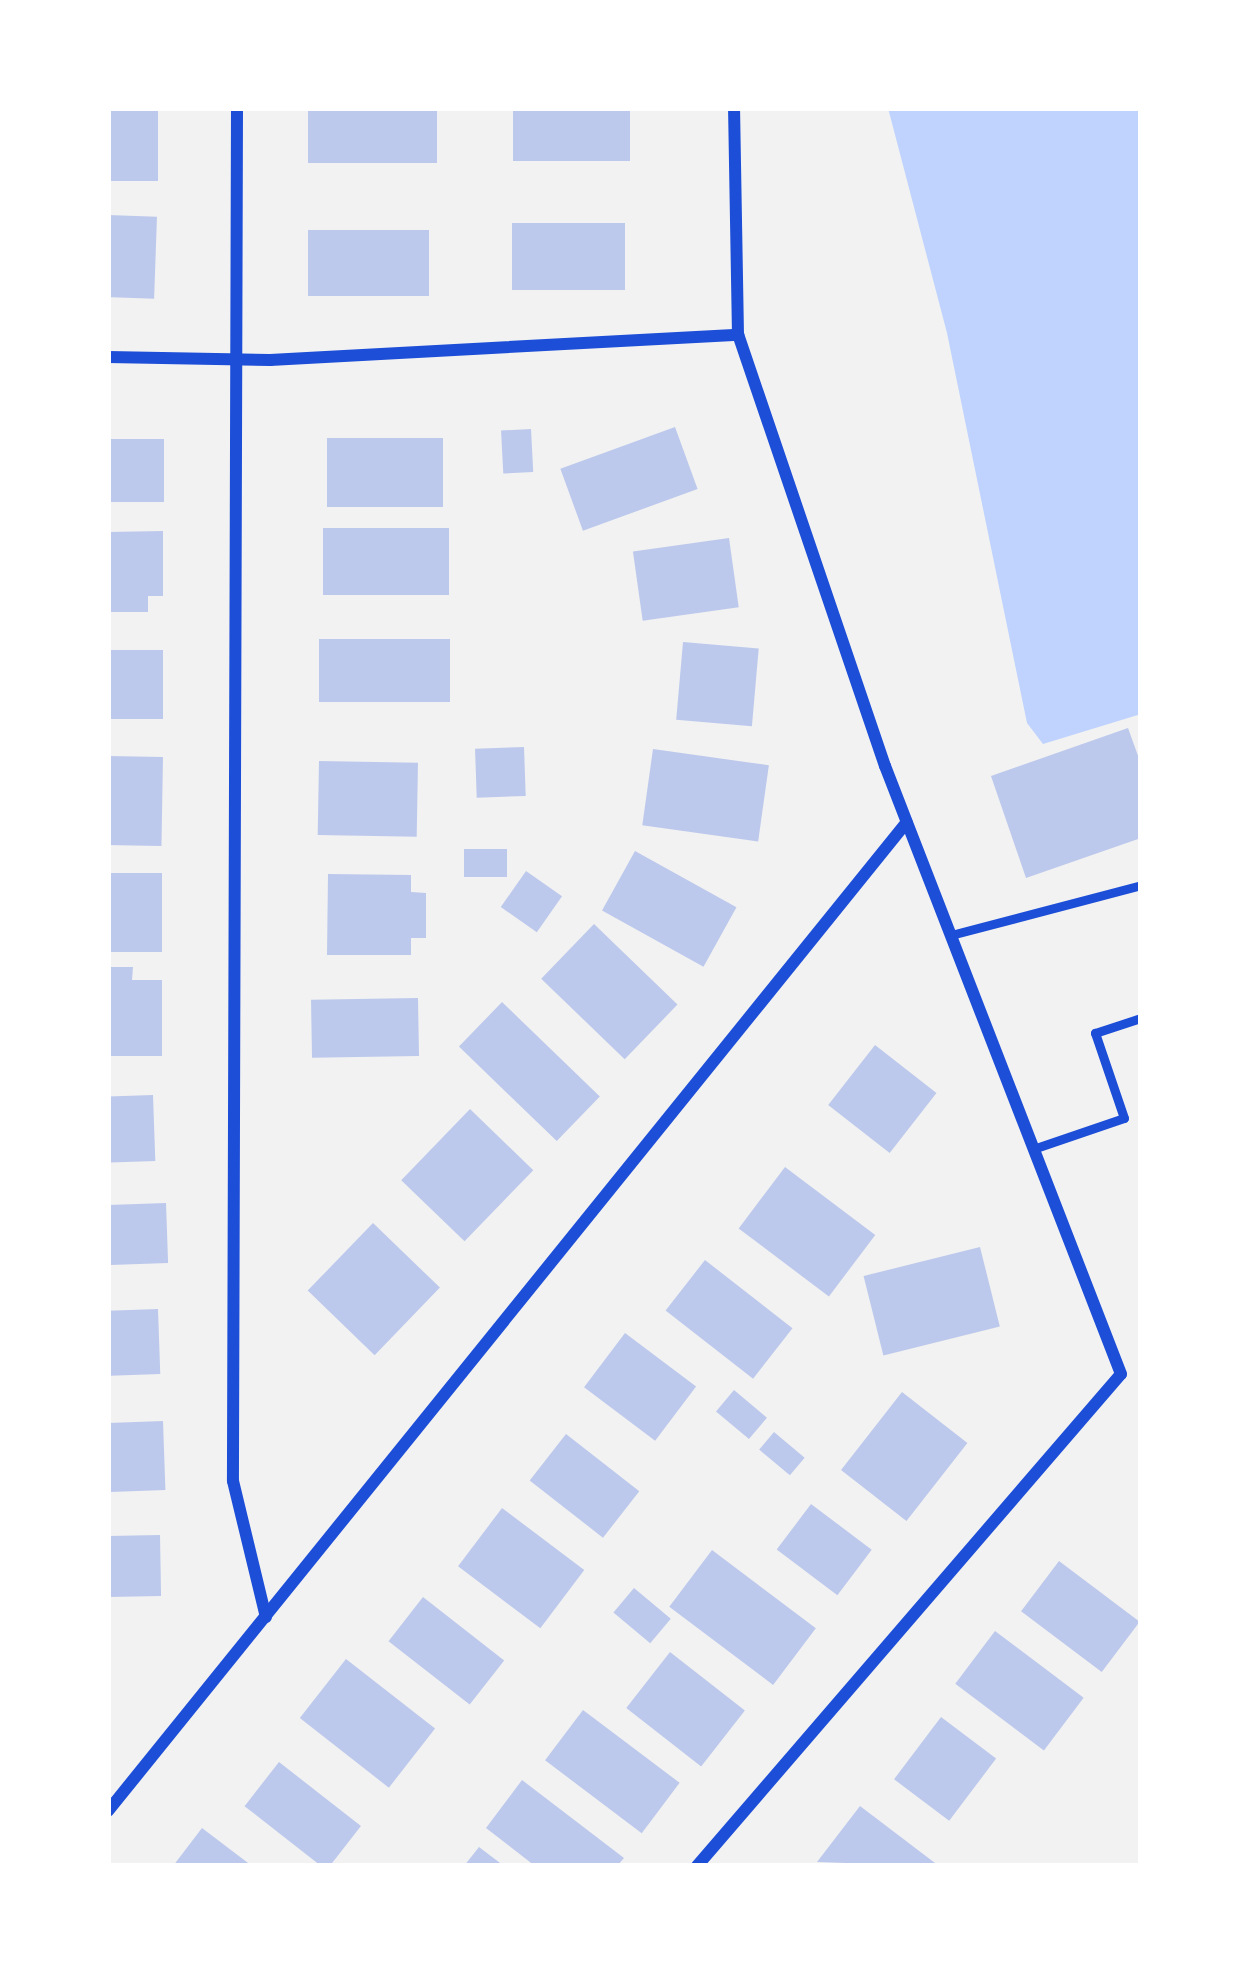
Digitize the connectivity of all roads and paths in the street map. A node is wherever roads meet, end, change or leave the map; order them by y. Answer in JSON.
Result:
{"nodes":[{"id":1,"x":238,"y":108,"type":"edge"},
{"id":2,"x":734,"y":108,"type":"edge"},
{"id":3,"x":738,"y":335,"type":"junction"},
{"id":4,"x":108,"y":357,"type":"edge"},
{"id":5,"x":237,"y":360,"type":"junction"},
{"id":6,"x":907,"y":822,"type":"junction"},
{"id":7,"x":1141,"y":886,"type":"edge"},
{"id":8,"x":950,"y":935,"type":"junction"},
{"id":9,"x":1141,"y":1018,"type":"edge"},
{"id":10,"x":1034,"y":1149,"type":"junction"},
{"id":11,"x":266,"y":1617,"type":"junction"},
{"id":12,"x":108,"y":1811,"type":"edge"},
{"id":13,"x":697,"y":1866,"type":"edge"}],
"edges":[{"from":1,"to":5,"type":"street"},
{"from":2,"to":3,"type":"street"},
{"from":3,"to":5,"type":"street"},
{"from":3,"to":6,"type":"street"},
{"from":4,"to":5,"type":"street"},
{"from":5,"to":11,"type":"street"},
{"from":6,"to":8,"type":"street"},
{"from":6,"to":11,"type":"street"},
{"from":7,"to":8,"type":"lane"},
{"from":8,"to":10,"type":"street"},
{"from":9,"to":10,"type":"lane"},
{"from":10,"to":13,"type":"street"},
{"from":11,"to":12,"type":"street"}]}
